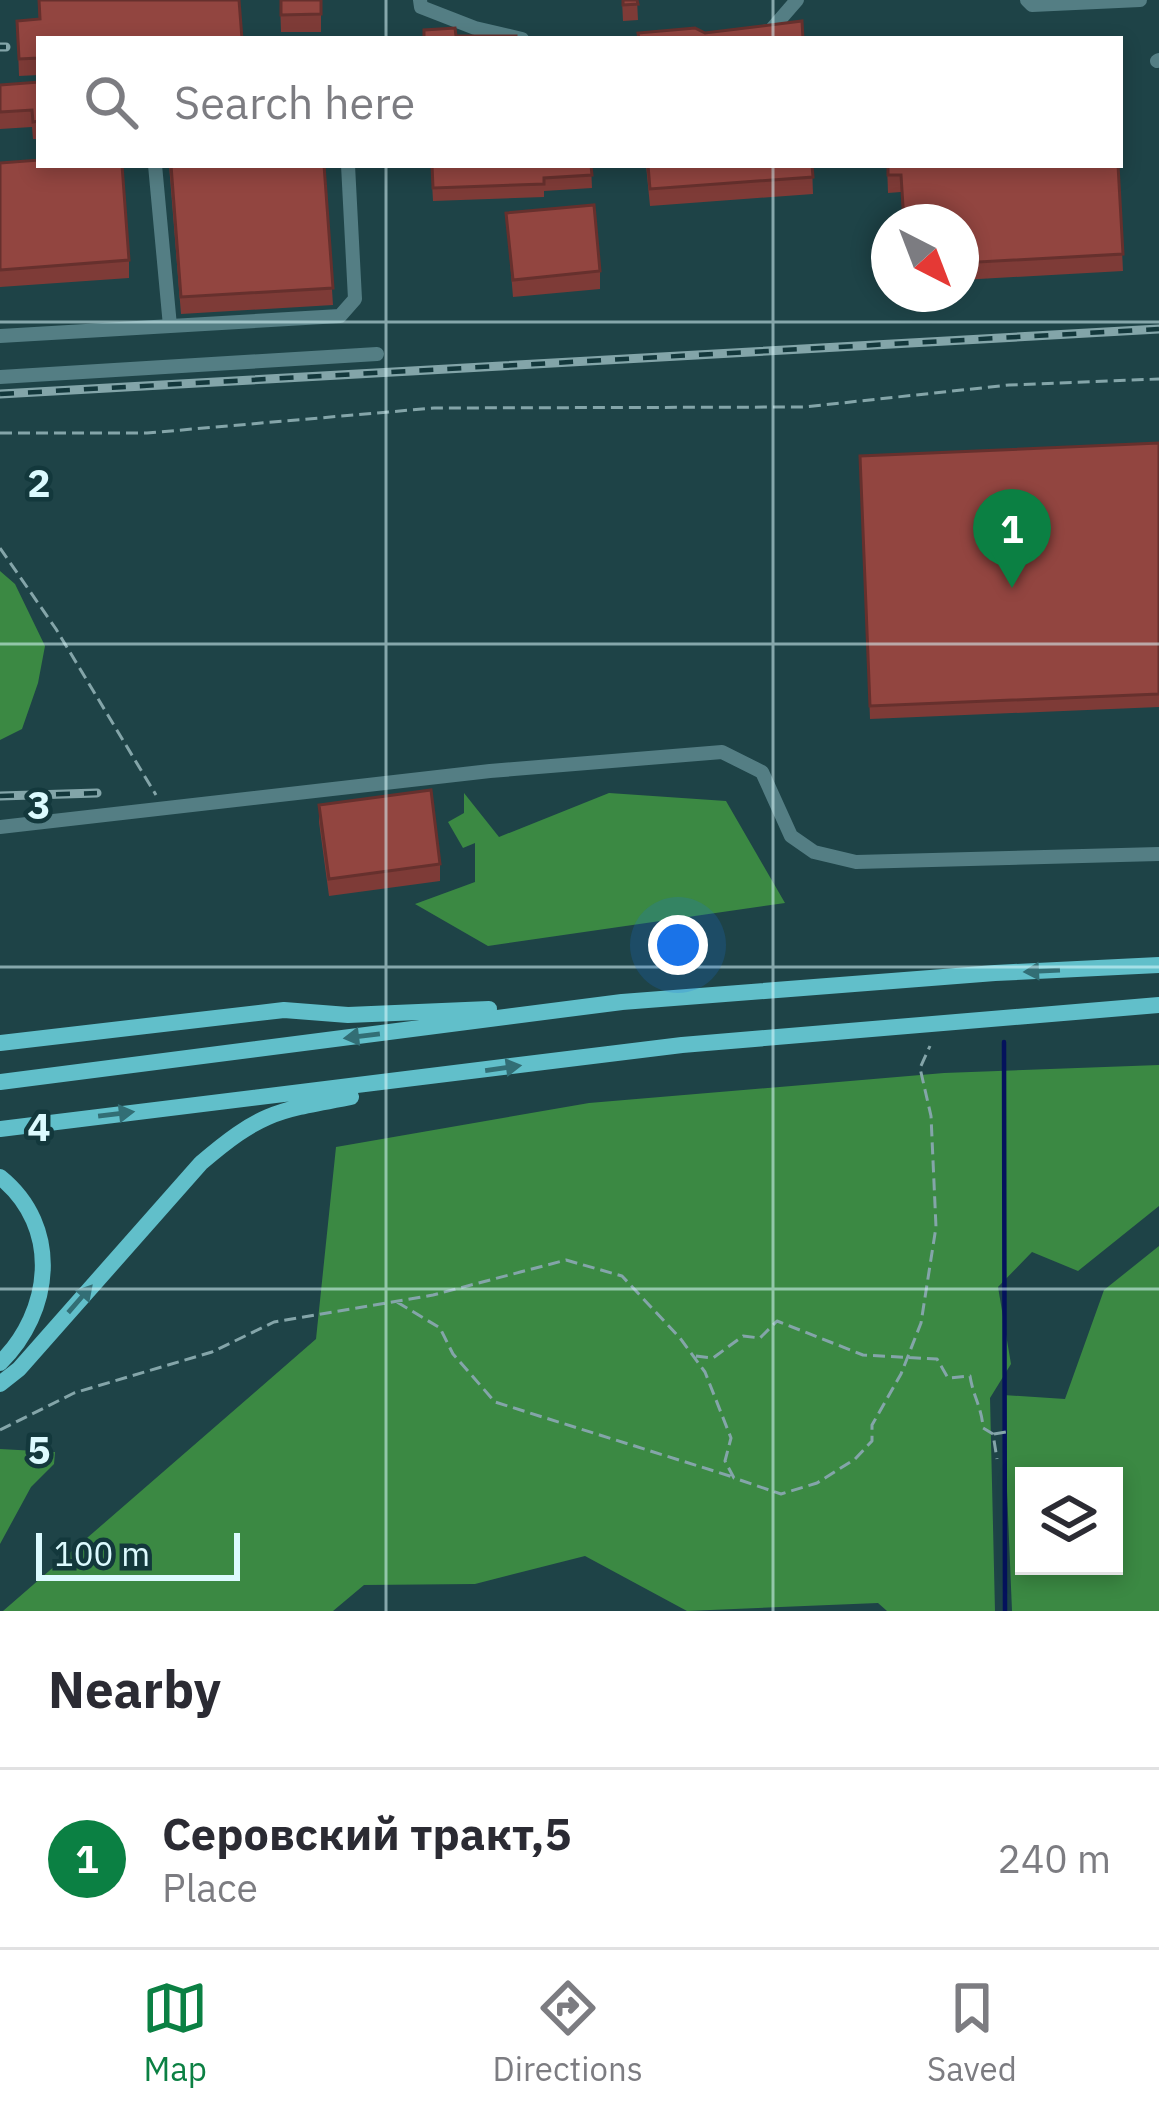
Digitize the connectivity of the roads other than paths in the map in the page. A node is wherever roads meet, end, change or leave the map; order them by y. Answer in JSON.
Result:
{"nodes":[{"id":1,"x":420,"y":0,"type":"edge"},
{"id":2,"x":796,"y":0,"type":"edge"},
{"id":3,"x":1027,"y":0,"type":"edge"},
{"id":4,"x":1140,"y":0,"type":"edge"},
{"id":5,"x":748,"y":34,"type":"edge"},
{"id":6,"x":509,"y":36,"type":"edge"},
{"id":7,"x":155,"y":168,"type":"edge"},
{"id":8,"x":348,"y":168,"type":"edge"},
{"id":9,"x":170,"y":326,"type":"junction"},
{"id":10,"x":0,"y":336,"type":"edge"},
{"id":11,"x":377,"y":354,"type":"dead end"},
{"id":12,"x":0,"y":376,"type":"edge"},
{"id":13,"x":0,"y":827,"type":"edge"},
{"id":14,"x":1159,"y":854,"type":"edge"},
{"id":15,"x":1159,"y":965,"type":"edge"},
{"id":16,"x":622,"y":1002,"type":"junction"},
{"id":17,"x":1159,"y":1004,"type":"edge"},
{"id":18,"x":0,"y":1043,"type":"edge"},
{"id":19,"x":441,"y":1076,"type":"junction"},
{"id":20,"x":0,"y":1082,"type":"edge"},
{"id":21,"x":0,"y":1129,"type":"edge"},
{"id":22,"x":0,"y":1178,"type":"edge"},
{"id":23,"x":0,"y":1363,"type":"edge"},
{"id":24,"x":0,"y":1384,"type":"edge"}],
"edges":[{"from":1,"to":6,"type":"lane"},
{"from":2,"to":5,"type":"lane"},
{"from":3,"to":4,"type":"lane"},
{"from":7,"to":9,"type":"lane"},
{"from":8,"to":9,"type":"lane"},
{"from":9,"to":10,"type":"lane"},
{"from":11,"to":12,"type":"lane"},
{"from":13,"to":14,"type":"lane"},
{"from":15,"to":16,"type":"main road","one_way":true},
{"from":16,"to":18,"type":"main road"},
{"from":16,"to":20,"type":"main road","one_way":true},
{"from":19,"to":17,"type":"main road","one_way":true},
{"from":21,"to":19,"type":"main road","one_way":true},
{"from":24,"to":19,"type":"main road","one_way":true},
{"from":22,"to":23,"type":"main road"}]}
